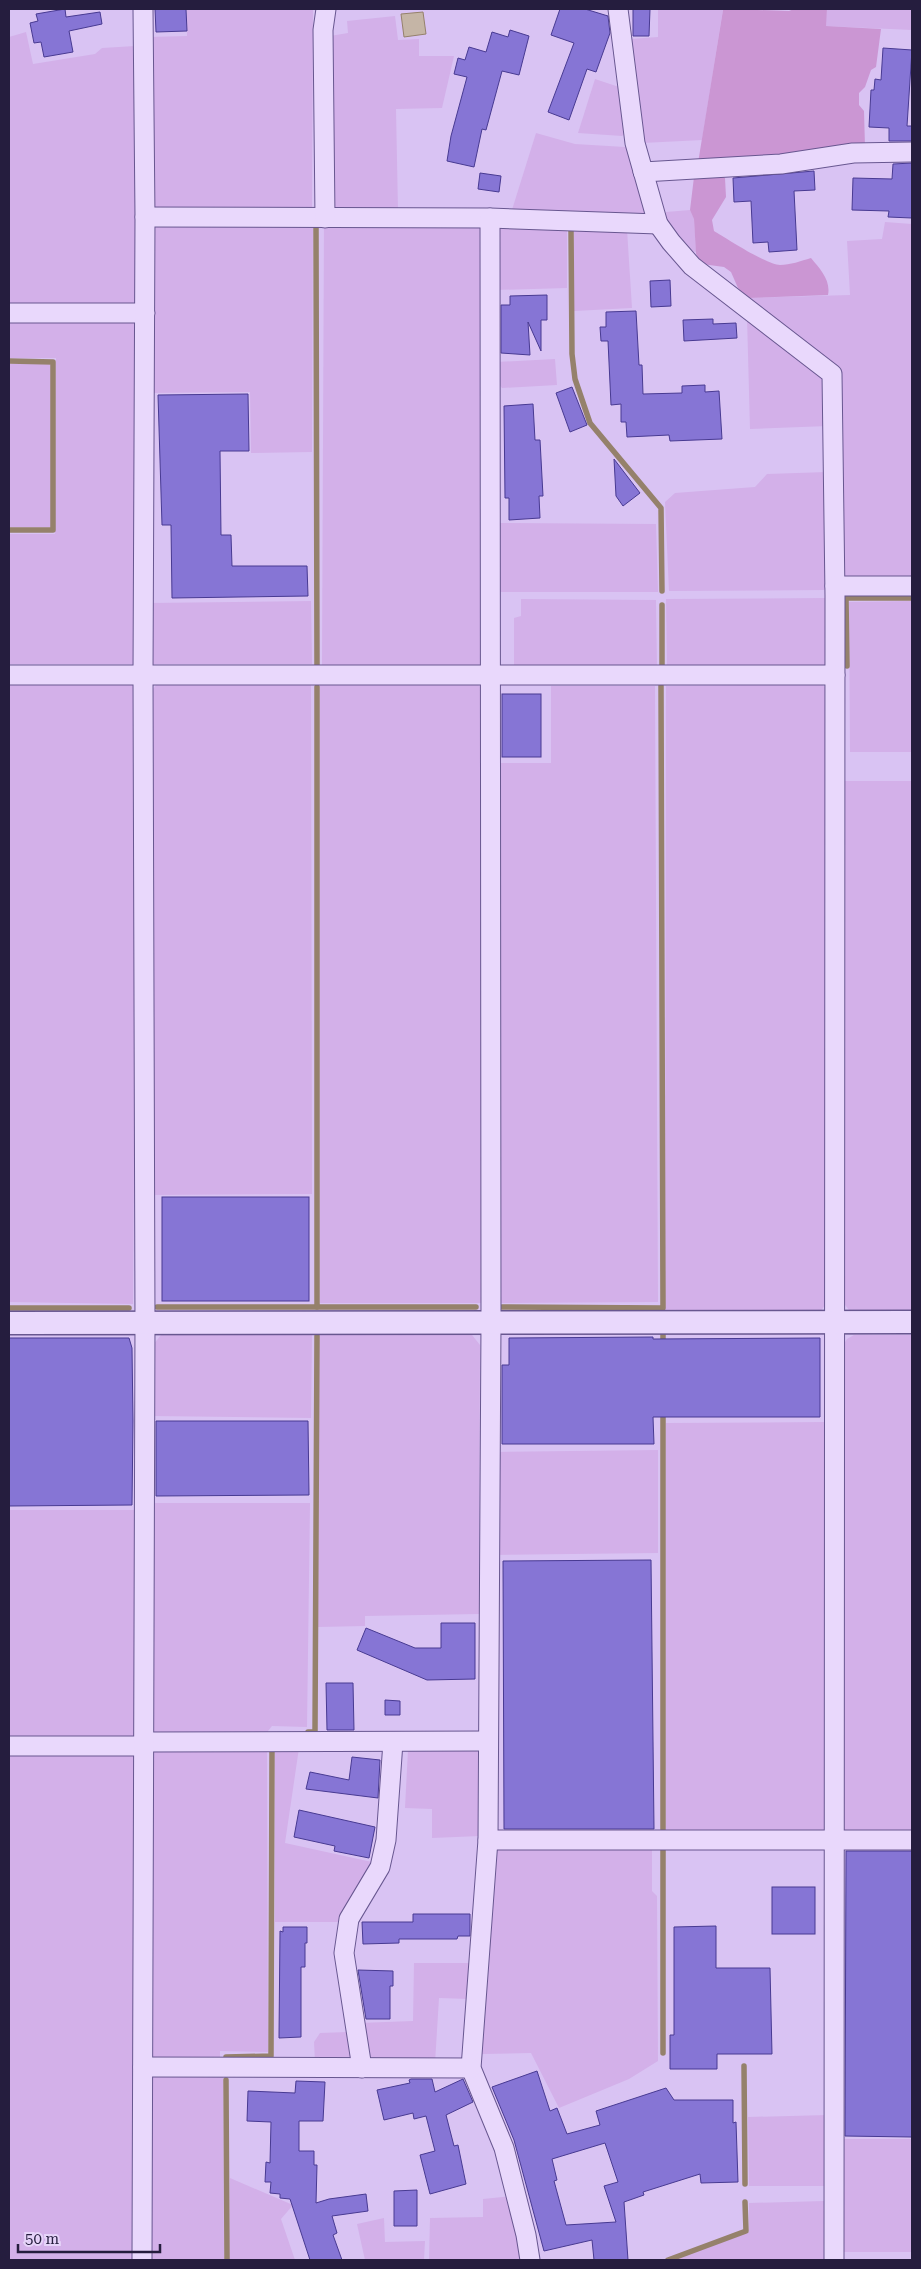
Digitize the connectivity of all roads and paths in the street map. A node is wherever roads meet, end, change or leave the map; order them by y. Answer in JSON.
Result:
{"nodes":[{"id":1,"x":143,"y":9,"type":"edge"},
{"id":2,"x":326,"y":9,"type":"edge"},
{"id":3,"x":618,"y":9,"type":"edge"},
{"id":4,"x":912,"y":152,"type":"edge"},
{"id":5,"x":643,"y":172,"type":"junction"},
{"id":6,"x":145,"y":217,"type":"junction"},
{"id":7,"x":325,"y":218,"type":"junction"},
{"id":8,"x":490,"y":218,"type":"junction"},
{"id":9,"x":658,"y":224,"type":"junction"},
{"id":10,"x":9,"y":313,"type":"edge"},
{"id":11,"x":145,"y":313,"type":"junction"},
{"id":12,"x":835,"y":586,"type":"junction"},
{"id":13,"x":912,"y":586,"type":"edge"},
{"id":14,"x":144,"y":674,"type":"junction"},
{"id":15,"x":9,"y":675,"type":"edge"},
{"id":16,"x":489,"y":675,"type":"junction"},
{"id":17,"x":835,"y":675,"type":"junction"},
{"id":18,"x":835,"y":1322,"type":"junction"},
{"id":19,"x":912,"y":1322,"type":"edge"},
{"id":20,"x":9,"y":1323,"type":"edge"},
{"id":21,"x":145,"y":1323,"type":"junction"},
{"id":22,"x":491,"y":1323,"type":"junction"},
{"id":23,"x":488,"y":1741,"type":"junction"},
{"id":24,"x":392,"y":1742,"type":"junction"},
{"id":25,"x":144,"y":1744,"type":"junction"},
{"id":26,"x":9,"y":1746,"type":"edge"},
{"id":27,"x":488,"y":1840,"type":"junction"},
{"id":28,"x":835,"y":1840,"type":"junction"},
{"id":29,"x":912,"y":1840,"type":"edge"},
{"id":30,"x":143,"y":2067,"type":"junction"},
{"id":31,"x":362,"y":2068,"type":"junction"},
{"id":32,"x":471,"y":2068,"type":"junction"},
{"id":33,"x":142,"y":2260,"type":"edge"},
{"id":34,"x":530,"y":2260,"type":"edge"},
{"id":35,"x":834,"y":2260,"type":"edge"}],
"edges":[{"from":1,"to":6,"type":"street"},
{"from":2,"to":7,"type":"street"},
{"from":3,"to":5,"type":"street"},
{"from":4,"to":5,"type":"street"},
{"from":5,"to":9,"type":"street"},
{"from":6,"to":7,"type":"street"},
{"from":6,"to":11,"type":"street"},
{"from":7,"to":8,"type":"street"},
{"from":8,"to":9,"type":"street"},
{"from":8,"to":16,"type":"street"},
{"from":9,"to":12,"type":"street"},
{"from":10,"to":11,"type":"street"},
{"from":11,"to":14,"type":"street"},
{"from":12,"to":13,"type":"street"},
{"from":12,"to":17,"type":"street"},
{"from":14,"to":15,"type":"street"},
{"from":14,"to":16,"type":"street"},
{"from":14,"to":21,"type":"street"},
{"from":16,"to":17,"type":"street"},
{"from":16,"to":22,"type":"street"},
{"from":17,"to":18,"type":"street"},
{"from":18,"to":19,"type":"street"},
{"from":18,"to":22,"type":"street"},
{"from":18,"to":28,"type":"street"},
{"from":20,"to":21,"type":"street"},
{"from":21,"to":22,"type":"street"},
{"from":21,"to":25,"type":"street"},
{"from":22,"to":23,"type":"street"},
{"from":23,"to":24,"type":"street"},
{"from":23,"to":27,"type":"street"},
{"from":24,"to":25,"type":"street"},
{"from":24,"to":31,"type":"street"},
{"from":25,"to":26,"type":"street"},
{"from":25,"to":30,"type":"street"},
{"from":27,"to":28,"type":"street"},
{"from":27,"to":32,"type":"street"},
{"from":28,"to":29,"type":"street"},
{"from":28,"to":35,"type":"street"},
{"from":30,"to":31,"type":"street"},
{"from":30,"to":33,"type":"street"},
{"from":31,"to":32,"type":"street"},
{"from":32,"to":34,"type":"street"}]}
